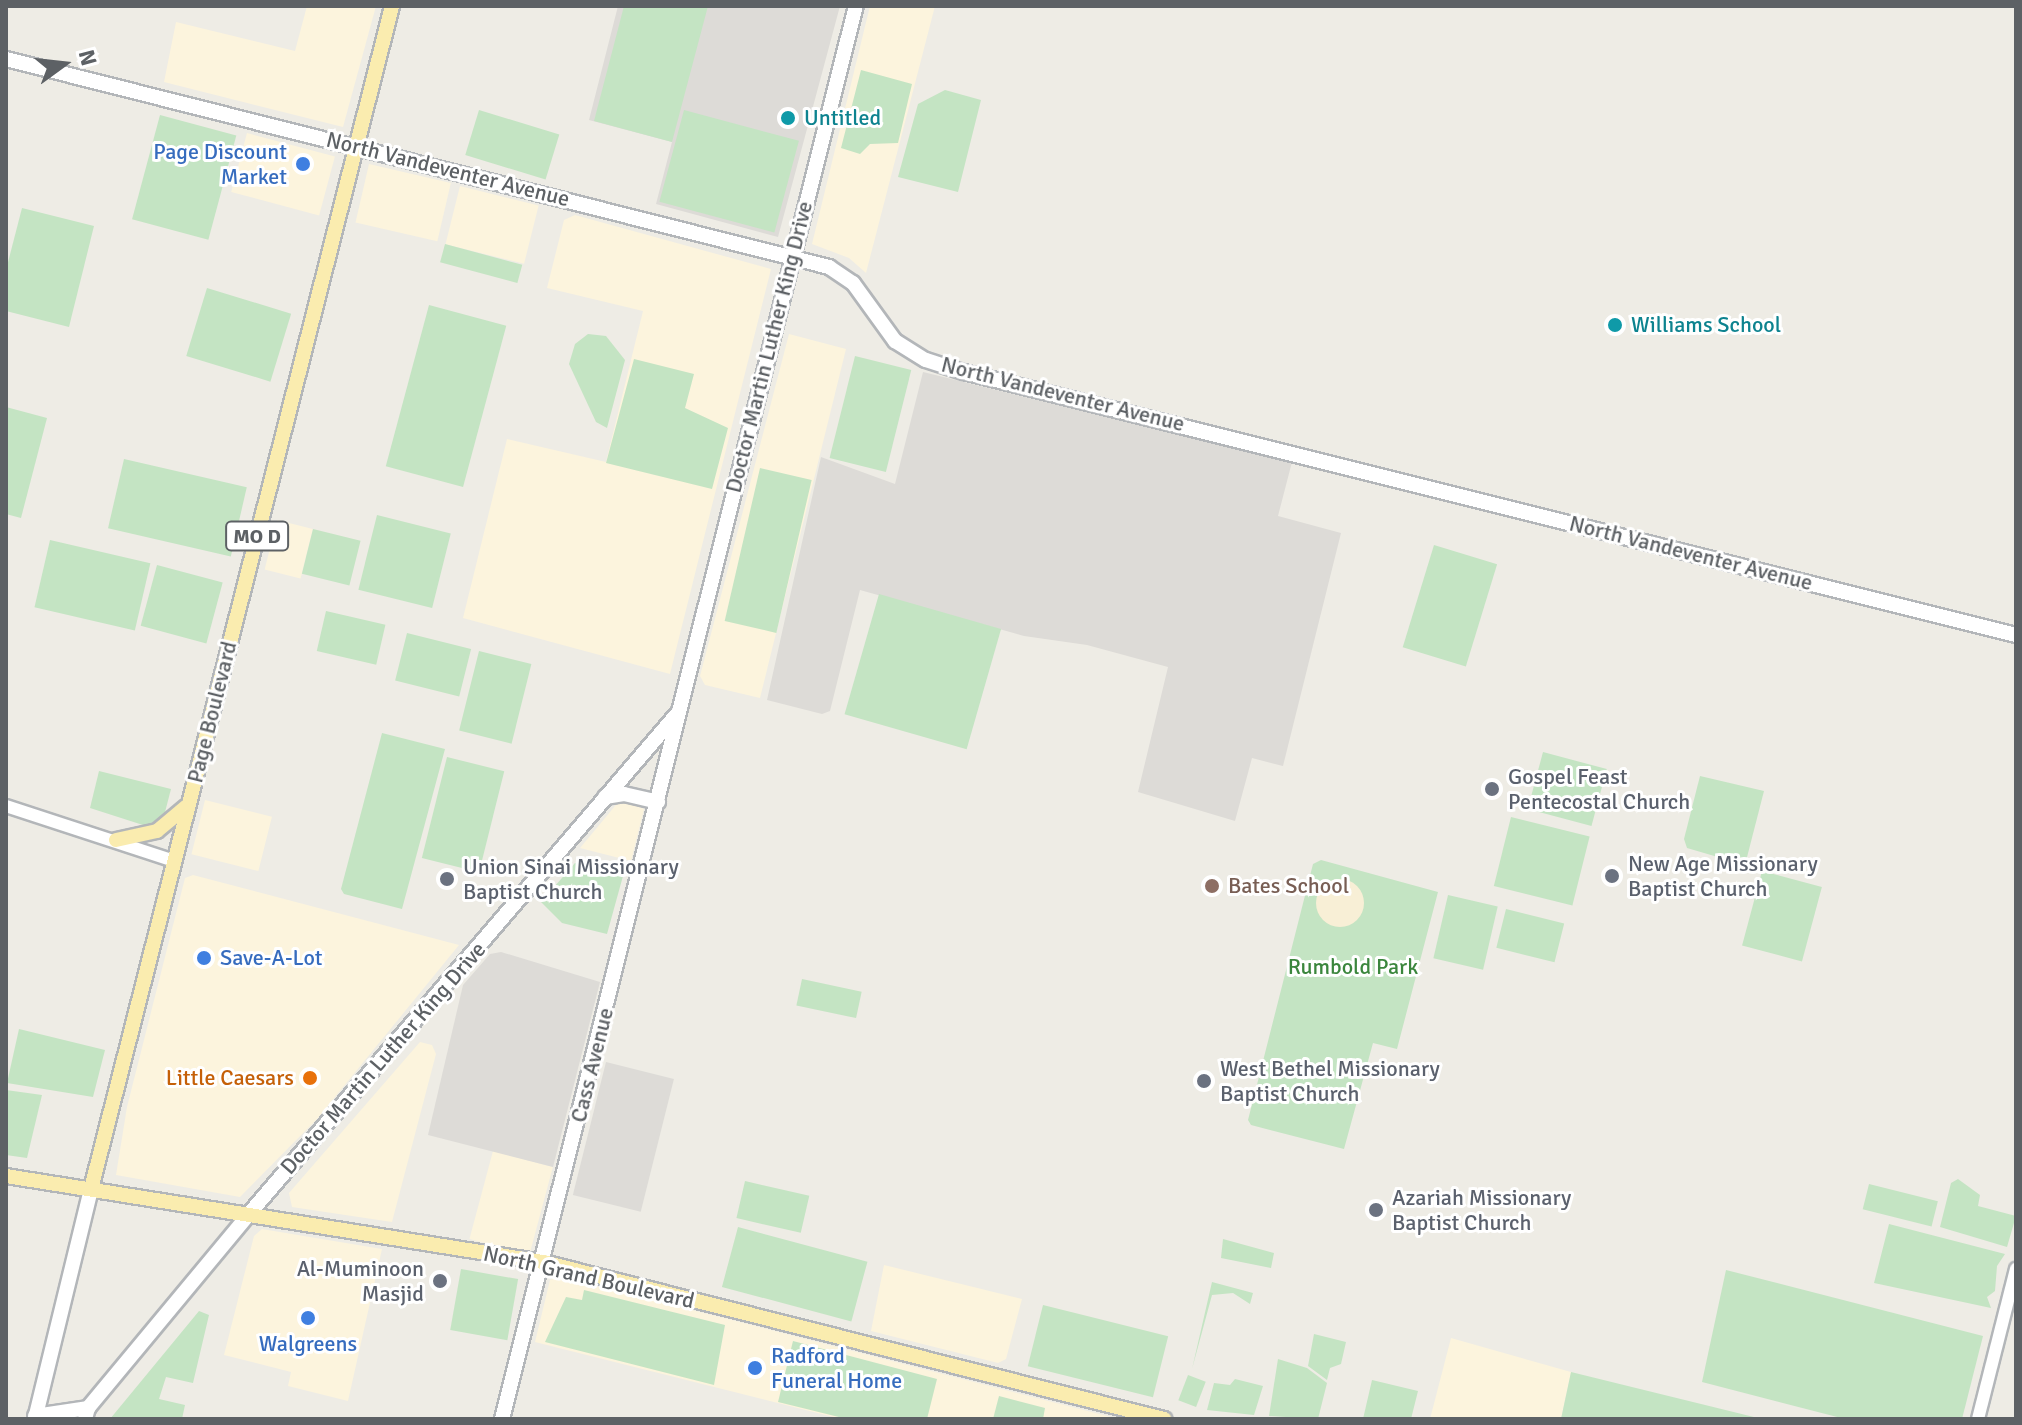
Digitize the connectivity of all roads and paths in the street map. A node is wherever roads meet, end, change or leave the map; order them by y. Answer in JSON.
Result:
{"nodes":[{"id":1,"x":392,"y":6,"type":"edge"},
{"id":2,"x":856,"y":6,"type":"edge"},
{"id":3,"x":6,"y":59,"type":"edge"},
{"id":4,"x":356,"y":145,"type":"junction"},
{"id":5,"x":791,"y":255,"type":"junction"},
{"id":6,"x":2016,"y":635,"type":"edge"},
{"id":7,"x":680,"y":710,"type":"junction"},
{"id":8,"x":605,"y":797,"type":"junction"},
{"id":9,"x":658,"y":802,"type":"junction"},
{"id":10,"x":189,"y":803,"type":"junction"},
{"id":11,"x":6,"y":806,"type":"edge"},
{"id":12,"x":116,"y":840,"type":"junction"},
{"id":13,"x":174,"y":861,"type":"junction"},
{"id":14,"x":6,"y":1176,"type":"edge"},
{"id":15,"x":91,"y":1189,"type":"junction"},
{"id":16,"x":249,"y":1214,"type":"junction"},
{"id":17,"x":543,"y":1262,"type":"junction"},
{"id":18,"x":2016,"y":1269,"type":"edge"},
{"id":19,"x":87,"y":1413,"type":"edge"},
{"id":20,"x":34,"y":1418,"type":"edge"},
{"id":21,"x":502,"y":1419,"type":"edge"},
{"id":22,"x":1164,"y":1419,"type":"edge"},
{"id":23,"x":1978,"y":1419,"type":"edge"}],
"edges":[{"from":1,"to":4,"type":"main road","name":"Page Boulevard","number":"MO D"},
{"from":2,"to":5,"type":"main road","name":"Doctor Martin Luther King Drive"},
{"from":3,"to":4,"type":"main road","name":"North Vandeventer Avenue"},
{"from":4,"to":5,"type":"main road","name":"North Vandeventer Avenue"},
{"from":4,"to":10,"type":"main road","name":"Page Boulevard","number":"MO D"},
{"from":5,"to":6,"type":"main road","name":"North Vandeventer Avenue"},
{"from":5,"to":7,"type":"main road","name":"Doctor Martin Luther King Drive"},
{"from":7,"to":8,"type":"main road","name":"Doctor Martin Luther King Drive"},
{"from":7,"to":9,"type":"main road","name":"Cass Avenue"},
{"from":8,"to":9,"type":"main road"},
{"from":8,"to":16,"type":"main road","name":"Doctor Martin Luther King Drive"},
{"from":9,"to":17,"type":"main road","name":"Cass Avenue"},
{"from":10,"to":12,"type":"main road"},
{"from":10,"to":13,"type":"main road","name":"Page Boulevard","number":"MO D"},
{"from":11,"to":12,"type":"street"},
{"from":12,"to":13,"type":"street"},
{"from":13,"to":15,"type":"main road","name":"Page Boulevard","number":"MO D"},
{"from":14,"to":15,"type":"main road","name":"North Grand Boulevard"},
{"from":15,"to":16,"type":"main road","name":"North Grand Boulevard"},
{"from":15,"to":20,"type":"main road","name":"Page Boulevard","number":"MO D"},
{"from":16,"to":17,"type":"main road","name":"North Grand Boulevard"},
{"from":16,"to":19,"type":"main road","name":"Doctor Martin Luther King Drive"},
{"from":17,"to":21,"type":"main road","name":"Cass Avenue"},
{"from":17,"to":22,"type":"main road","name":"North Grand Boulevard"},
{"from":18,"to":23,"type":"street"},
{"from":19,"to":20,"type":"main road","name":"Doctor Martin Luther King Drive"}]}
